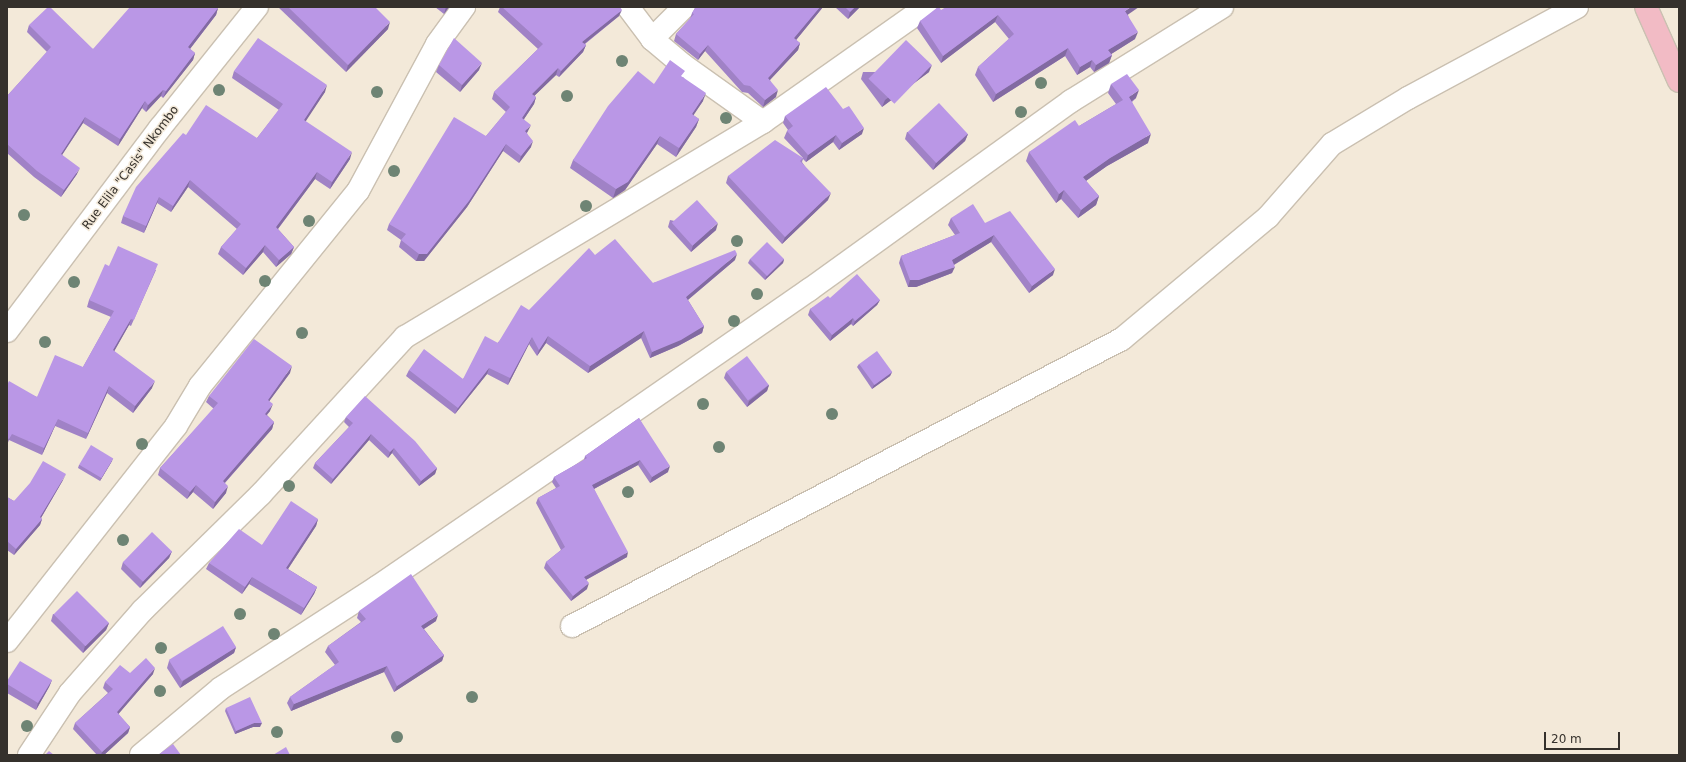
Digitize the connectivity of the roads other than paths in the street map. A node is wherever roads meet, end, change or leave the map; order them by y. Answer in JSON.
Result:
{"nodes":[{"id":1,"x":257,"y":7,"type":"edge"},
{"id":2,"x":464,"y":7,"type":"edge"},
{"id":3,"x":628,"y":7,"type":"edge"},
{"id":4,"x":684,"y":7,"type":"edge"},
{"id":5,"x":926,"y":7,"type":"edge"},
{"id":6,"x":1222,"y":7,"type":"edge"},
{"id":7,"x":1577,"y":7,"type":"edge"},
{"id":8,"x":1646,"y":7,"type":"edge"},
{"id":9,"x":652,"y":39,"type":"junction"},
{"id":10,"x":1679,"y":81,"type":"edge"},
{"id":11,"x":763,"y":122,"type":"junction"},
{"id":12,"x":7,"y":331,"type":"edge"},
{"id":13,"x":572,"y":626,"type":"dead end"},
{"id":14,"x":7,"y":641,"type":"edge"},
{"id":15,"x":29,"y":755,"type":"edge"},
{"id":16,"x":141,"y":755,"type":"edge"}],
"edges":[{"from":1,"to":12,"type":"street","name":"Rue Elila \"Casis\" Nkombo"},
{"from":2,"to":14,"type":"street"},
{"from":3,"to":9,"type":"street"},
{"from":4,"to":9,"type":"street"},
{"from":5,"to":11,"type":"street"},
{"from":6,"to":16,"type":"street"},
{"from":7,"to":13,"type":"street"},
{"from":8,"to":10,"type":"highway"},
{"from":9,"to":11,"type":"street"},
{"from":11,"to":15,"type":"street"}]}
